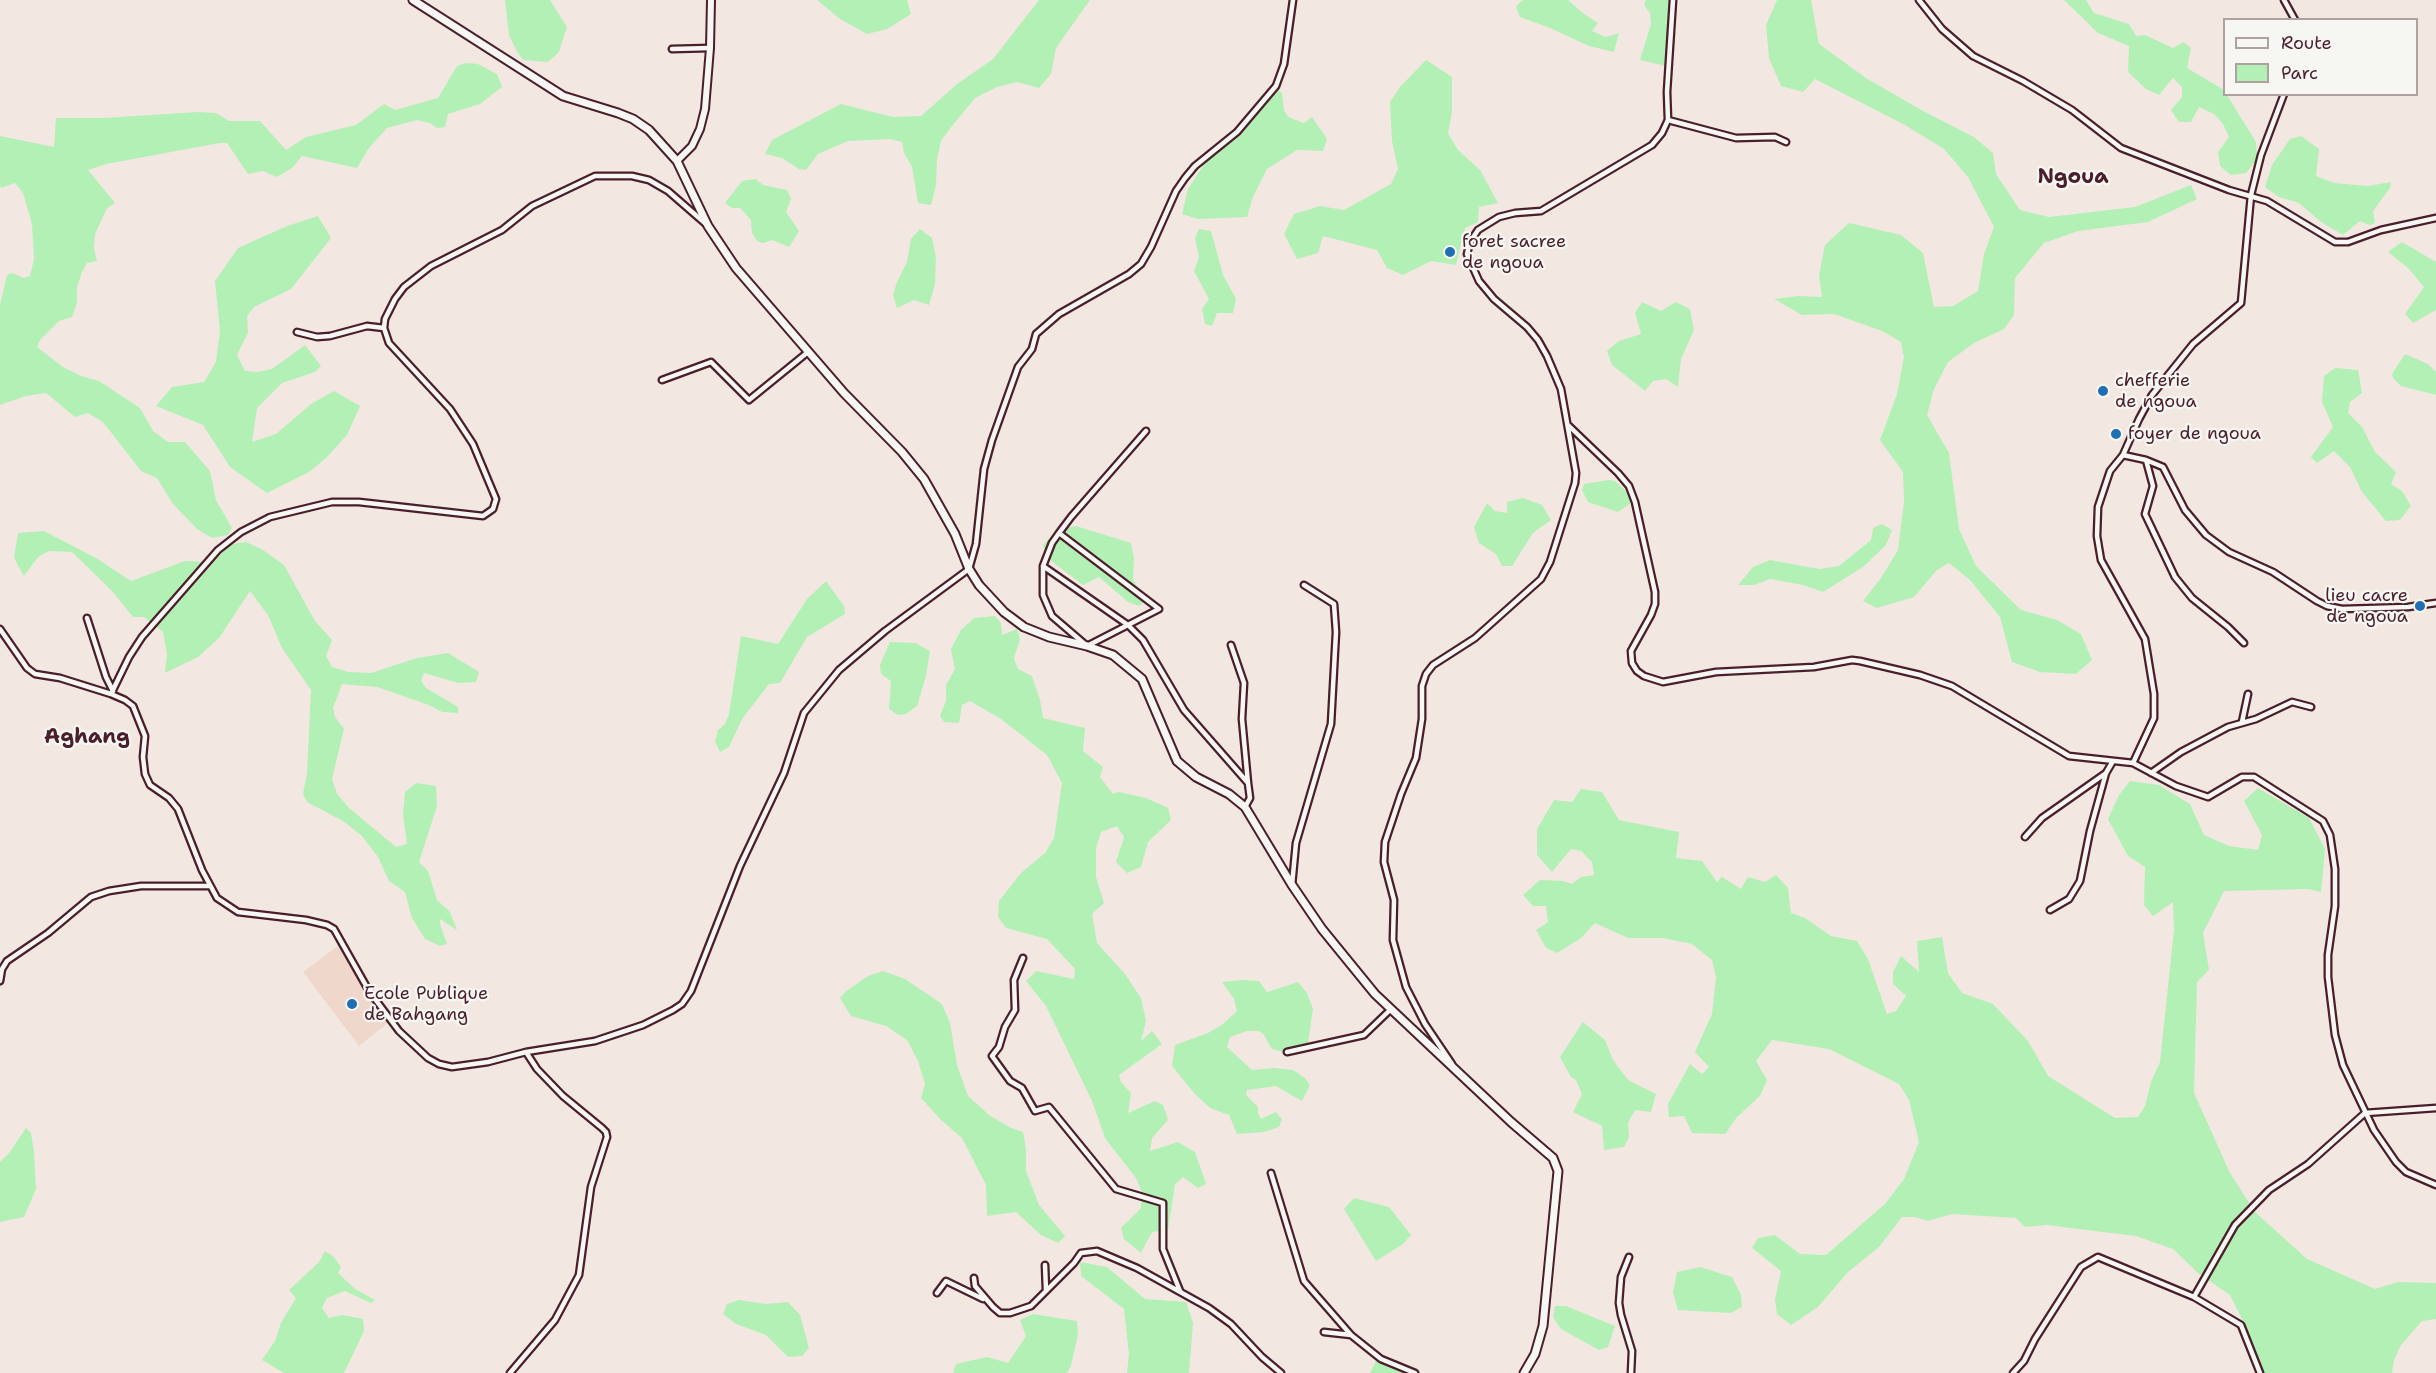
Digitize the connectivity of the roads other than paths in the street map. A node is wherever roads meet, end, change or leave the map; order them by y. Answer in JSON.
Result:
{"nodes":[{"id":1,"x":412,"y":0,"type":"edge"},
{"id":2,"x":711,"y":0,"type":"edge"},
{"id":3,"x":1293,"y":0,"type":"edge"},
{"id":4,"x":1673,"y":0,"type":"edge"},
{"id":5,"x":1919,"y":0,"type":"edge"},
{"id":6,"x":2284,"y":0,"type":"edge"},
{"id":7,"x":2294,"y":18,"type":"edge"},
{"id":8,"x":711,"y":48,"type":"junction"},
{"id":9,"x":672,"y":49,"type":"dead end"},
{"id":10,"x":2283,"y":96,"type":"edge"},
{"id":11,"x":1668,"y":120,"type":"junction"},
{"id":12,"x":1786,"y":142,"type":"dead end"},
{"id":13,"x":676,"y":161,"type":"junction"},
{"id":14,"x":2251,"y":195,"type":"junction"},
{"id":15,"x":2436,"y":218,"type":"edge"},
{"id":16,"x":708,"y":226,"type":"junction"},
{"id":17,"x":384,"y":328,"type":"junction"},
{"id":18,"x":297,"y":332,"type":"dead end"},
{"id":19,"x":808,"y":352,"type":"junction"},
{"id":20,"x":662,"y":380,"type":"dead end"},
{"id":21,"x":1569,"y":426,"type":"junction"},
{"id":22,"x":1146,"y":431,"type":"dead end"},
{"id":23,"x":2123,"y":455,"type":"junction"},
{"id":24,"x":2146,"y":460,"type":"junction"},
{"id":25,"x":1059,"y":533,"type":"junction"},
{"id":26,"x":1043,"y":566,"type":"junction"},
{"id":27,"x":969,"y":569,"type":"junction"},
{"id":28,"x":1304,"y":585,"type":"dead end"},
{"id":29,"x":2436,"y":603,"type":"edge"},
{"id":30,"x":87,"y":618,"type":"dead end"},
{"id":31,"x":1128,"y":624,"type":"junction"},
{"id":32,"x":0,"y":629,"type":"edge"},
{"id":33,"x":2244,"y":643,"type":"dead end"},
{"id":34,"x":1232,"y":645,"type":"dead end"},
{"id":35,"x":1087,"y":646,"type":"junction"},
{"id":36,"x":112,"y":692,"type":"junction"},
{"id":37,"x":2248,"y":694,"type":"dead end"},
{"id":38,"x":2311,"y":707,"type":"dead end"},
{"id":39,"x":2242,"y":722,"type":"junction"},
{"id":40,"x":2113,"y":761,"type":"junction"},
{"id":41,"x":2133,"y":763,"type":"junction"},
{"id":42,"x":2106,"y":772,"type":"junction"},
{"id":43,"x":2151,"y":773,"type":"junction"},
{"id":44,"x":1248,"y":783,"type":"junction"},
{"id":45,"x":1245,"y":807,"type":"junction"},
{"id":46,"x":2025,"y":837,"type":"dead end"},
{"id":47,"x":1292,"y":885,"type":"junction"},
{"id":48,"x":209,"y":886,"type":"junction"},
{"id":49,"x":2050,"y":910,"type":"dead end"},
{"id":50,"x":1023,"y":958,"type":"dead end"},
{"id":51,"x":0,"y":981,"type":"edge"},
{"id":52,"x":1390,"y":1010,"type":"junction"},
{"id":53,"x":526,"y":1052,"type":"junction"},
{"id":54,"x":1287,"y":1052,"type":"dead end"},
{"id":55,"x":1453,"y":1066,"type":"junction"},
{"id":56,"x":2436,"y":1108,"type":"edge"},
{"id":57,"x":2365,"y":1113,"type":"junction"},
{"id":58,"x":1271,"y":1173,"type":"dead end"},
{"id":59,"x":2436,"y":1185,"type":"edge"},
{"id":60,"x":1629,"y":1257,"type":"dead end"},
{"id":61,"x":1045,"y":1265,"type":"dead end"},
{"id":62,"x":974,"y":1278,"type":"dead end"},
{"id":63,"x":1046,"y":1290,"type":"junction"},
{"id":64,"x":1180,"y":1291,"type":"junction"},
{"id":65,"x":938,"y":1293,"type":"dead end"},
{"id":66,"x":2194,"y":1297,"type":"junction"},
{"id":67,"x":986,"y":1300,"type":"junction"},
{"id":68,"x":1324,"y":1332,"type":"dead end"},
{"id":69,"x":1352,"y":1335,"type":"junction"},
{"id":70,"x":510,"y":1373,"type":"edge"},
{"id":71,"x":1281,"y":1373,"type":"edge"},
{"id":72,"x":1415,"y":1373,"type":"edge"},
{"id":73,"x":1524,"y":1373,"type":"edge"},
{"id":74,"x":1631,"y":1373,"type":"edge"},
{"id":75,"x":2013,"y":1373,"type":"edge"},
{"id":76,"x":2260,"y":1373,"type":"edge"}],
"edges":[{"from":1,"to":13,"type":"main road"},
{"from":2,"to":8,"type":"street"},
{"from":3,"to":27,"type":"street"},
{"from":4,"to":11,"type":"street"},
{"from":5,"to":14,"type":"street"},
{"from":6,"to":7,"type":"street"},
{"from":8,"to":9,"type":"street"},
{"from":8,"to":13,"type":"street"},
{"from":10,"to":14,"type":"street"},
{"from":11,"to":12,"type":"street"},
{"from":11,"to":21,"type":"street"},
{"from":13,"to":16,"type":"main road"},
{"from":14,"to":15,"type":"street"},
{"from":14,"to":23,"type":"street"},
{"from":16,"to":17,"type":"street"},
{"from":16,"to":19,"type":"main road"},
{"from":17,"to":18,"type":"street"},
{"from":17,"to":36,"type":"street"},
{"from":19,"to":20,"type":"street"},
{"from":19,"to":27,"type":"main road"},
{"from":21,"to":40,"type":"street"},
{"from":21,"to":55,"type":"street"},
{"from":22,"to":25,"type":"street"},
{"from":23,"to":24,"type":"street"},
{"from":23,"to":41,"type":"street"},
{"from":24,"to":29,"type":"street"},
{"from":24,"to":33,"type":"street"},
{"from":25,"to":26,"type":"street"},
{"from":25,"to":31,"type":"street"},
{"from":26,"to":31,"type":"street"},
{"from":26,"to":35,"type":"street"},
{"from":27,"to":35,"type":"main road"},
{"from":27,"to":53,"type":"street"},
{"from":28,"to":47,"type":"street"},
{"from":30,"to":36,"type":"street"},
{"from":31,"to":35,"type":"street"},
{"from":31,"to":44,"type":"street"},
{"from":32,"to":36,"type":"street"},
{"from":34,"to":44,"type":"street"},
{"from":35,"to":45,"type":"main road"},
{"from":36,"to":48,"type":"street"},
{"from":37,"to":39,"type":"street"},
{"from":38,"to":39,"type":"street"},
{"from":39,"to":43,"type":"street"},
{"from":40,"to":41,"type":"street"},
{"from":40,"to":42,"type":"street"},
{"from":41,"to":43,"type":"street"},
{"from":42,"to":46,"type":"street"},
{"from":42,"to":49,"type":"street"},
{"from":43,"to":57,"type":"street"},
{"from":44,"to":45,"type":"street"},
{"from":45,"to":47,"type":"main road"},
{"from":47,"to":52,"type":"main road"},
{"from":48,"to":51,"type":"street"},
{"from":48,"to":53,"type":"street"},
{"from":50,"to":64,"type":"street"},
{"from":52,"to":54,"type":"street"},
{"from":52,"to":55,"type":"main road"},
{"from":53,"to":70,"type":"street"},
{"from":55,"to":73,"type":"main road"},
{"from":56,"to":57,"type":"street"},
{"from":57,"to":59,"type":"street"},
{"from":57,"to":66,"type":"street"},
{"from":58,"to":69,"type":"street"},
{"from":60,"to":74,"type":"street"},
{"from":61,"to":63,"type":"street"},
{"from":62,"to":67,"type":"street"},
{"from":63,"to":64,"type":"street"},
{"from":63,"to":67,"type":"street"},
{"from":64,"to":71,"type":"street"},
{"from":65,"to":67,"type":"street"},
{"from":66,"to":75,"type":"street"},
{"from":66,"to":76,"type":"street"},
{"from":68,"to":69,"type":"street"},
{"from":69,"to":72,"type":"street"}]}
